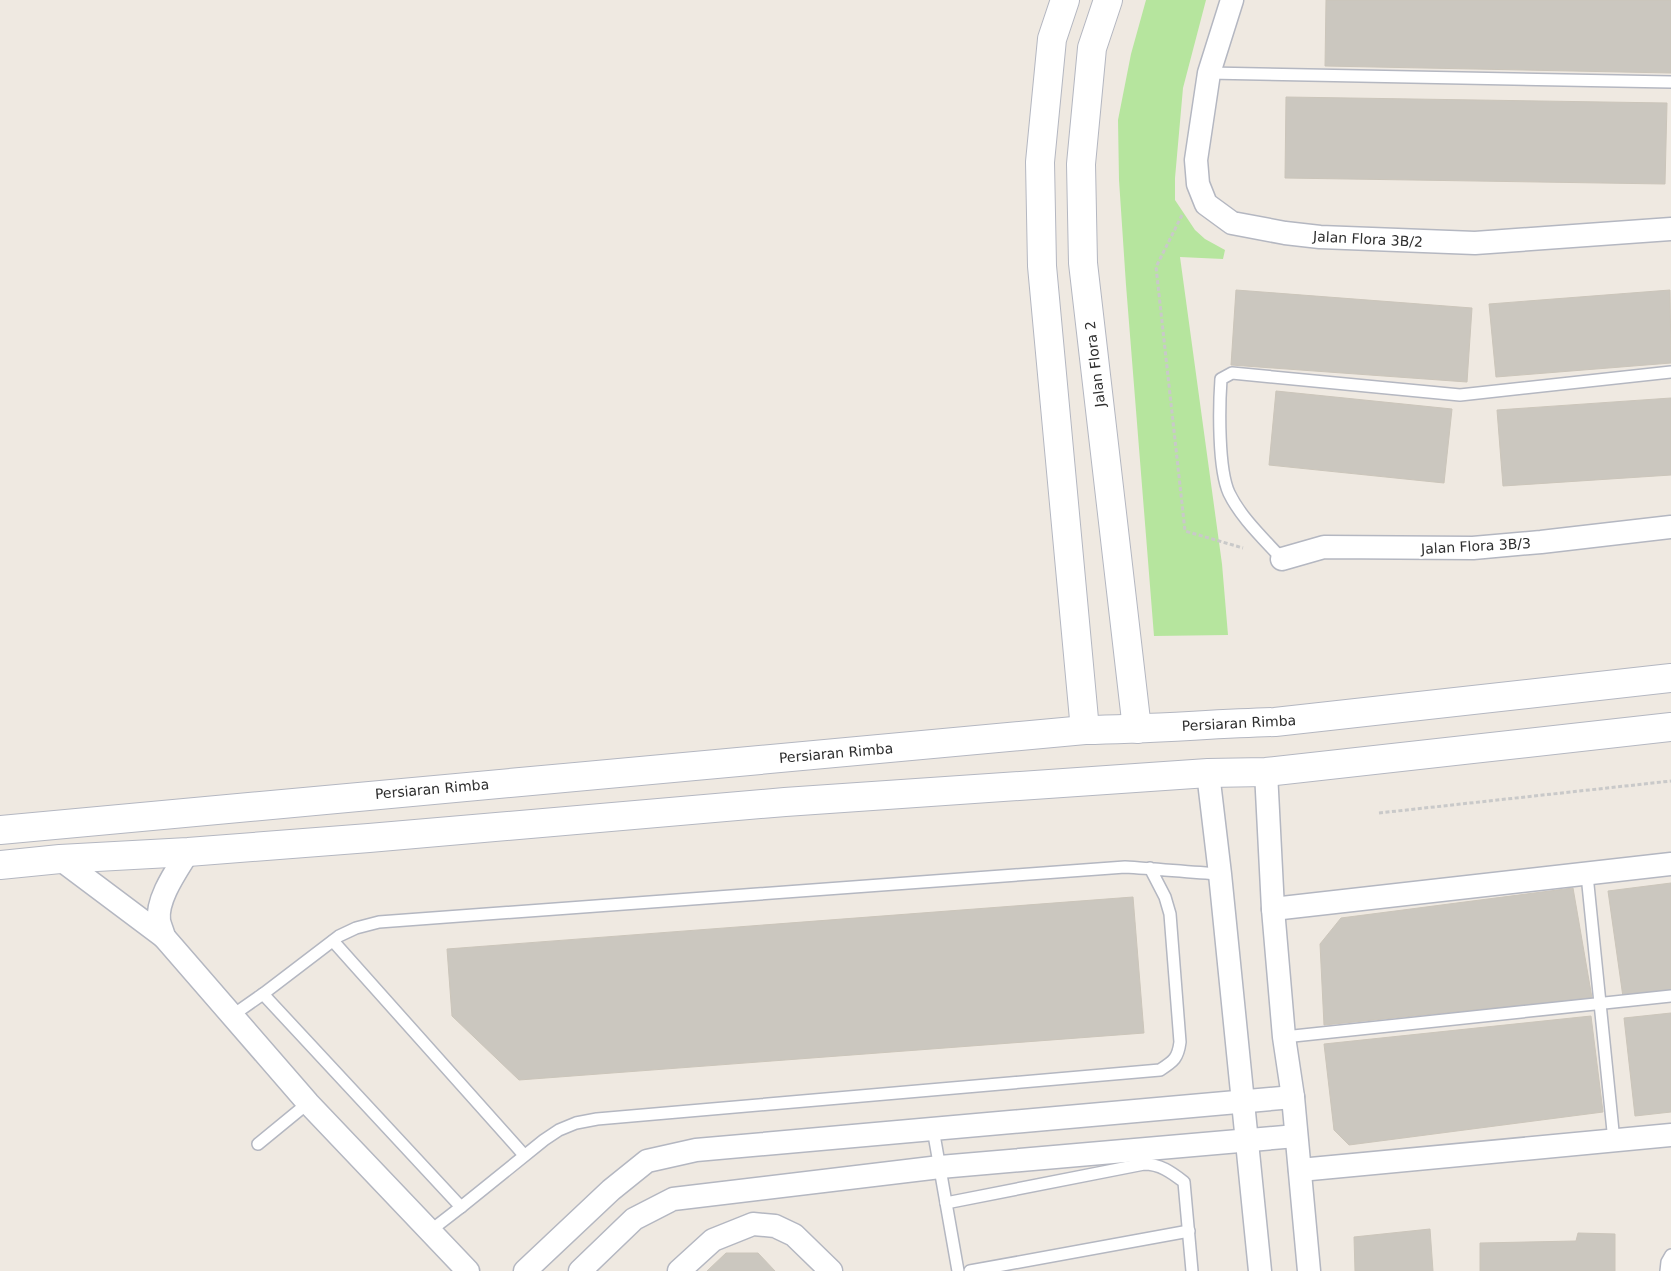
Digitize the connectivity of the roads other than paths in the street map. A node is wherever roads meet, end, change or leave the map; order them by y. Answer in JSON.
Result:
{"nodes":[{"id":1,"x":1065,"y":0,"type":"edge"},
{"id":2,"x":1108,"y":0,"type":"edge"},
{"id":3,"x":1232,"y":0,"type":"edge"},
{"id":4,"x":1210,"y":73,"type":"junction"},
{"id":5,"x":1671,"y":82,"type":"edge"},
{"id":6,"x":1671,"y":229,"type":"edge"},
{"id":7,"x":1671,"y":372,"type":"edge"},
{"id":8,"x":1671,"y":527,"type":"edge"},
{"id":9,"x":1282,"y":559,"type":"joint"},
{"id":10,"x":1671,"y":678,"type":"edge"},
{"id":11,"x":1671,"y":727,"type":"edge"},
{"id":12,"x":1137,"y":729,"type":"junction"},
{"id":13,"x":1085,"y":730,"type":"junction"},
{"id":14,"x":1208,"y":772,"type":"junction"},
{"id":15,"x":1266,"y":772,"type":"junction"},
{"id":16,"x":0,"y":830,"type":"edge"},
{"id":17,"x":188,"y":852,"type":"junction"},
{"id":18,"x":60,"y":859,"type":"junction"},
{"id":19,"x":1671,"y":864,"type":"edge"},
{"id":20,"x":0,"y":865,"type":"edge"},
{"id":21,"x":1150,"y":868,"type":"junction"},
{"id":22,"x":1220,"y":874,"type":"junction"},
{"id":23,"x":1587,"y":874,"type":"junction"},
{"id":24,"x":1273,"y":909,"type":"junction"},
{"id":25,"x":164,"y":937,"type":"junction"},
{"id":26,"x":332,"y":941,"type":"junction"},
{"id":27,"x":263,"y":994,"type":"junction"},
{"id":28,"x":1671,"y":996,"type":"edge"},
{"id":29,"x":1601,"y":1004,"type":"junction"},
{"id":30,"x":233,"y":1016,"type":"junction"},
{"id":31,"x":1284,"y":1037,"type":"junction"},
{"id":32,"x":1293,"y":1097,"type":"junction"},
{"id":33,"x":1243,"y":1102,"type":"junction"},
{"id":34,"x":308,"y":1103,"type":"junction"},
{"id":35,"x":933,"y":1129,"type":"junction"},
{"id":36,"x":1671,"y":1134,"type":"edge"},
{"id":37,"x":1296,"y":1136,"type":"junction"},
{"id":38,"x":1247,"y":1141,"type":"junction"},
{"id":39,"x":1614,"y":1141,"type":"junction"},
{"id":40,"x":258,"y":1144,"type":"dead end"},
{"id":41,"x":524,"y":1155,"type":"junction"},
{"id":42,"x":940,"y":1167,"type":"junction"},
{"id":43,"x":1300,"y":1170,"type":"junction"},
{"id":44,"x":763,"y":1188,"type":"junction"},
{"id":45,"x":946,"y":1203,"type":"junction"},
{"id":46,"x":461,"y":1207,"type":"junction"},
{"id":47,"x":762,"y":1225,"type":"junction"},
{"id":48,"x":430,"y":1231,"type":"junction"},
{"id":49,"x":1188,"y":1231,"type":"junction"},
{"id":50,"x":1671,"y":1255,"type":"edge"},
{"id":51,"x":468,"y":1271,"type":"edge"},
{"id":52,"x":525,"y":1271,"type":"edge"},
{"id":53,"x":580,"y":1271,"type":"edge"},
{"id":54,"x":678,"y":1271,"type":"edge"},
{"id":55,"x":831,"y":1271,"type":"edge"},
{"id":56,"x":958,"y":1271,"type":"edge"},
{"id":57,"x":970,"y":1271,"type":"edge"},
{"id":58,"x":1192,"y":1271,"type":"edge"},
{"id":59,"x":1260,"y":1271,"type":"edge"},
{"id":60,"x":1309,"y":1271,"type":"edge"},
{"id":61,"x":1666,"y":1271,"type":"edge"}],
"edges":[{"from":1,"to":13,"type":"street"},
{"from":2,"to":12,"type":"street","name":"Jalan Flora 2"},
{"from":3,"to":4,"type":"street","name":"Jalan Flora 3B/2"},
{"from":4,"to":5,"type":"lane"},
{"from":4,"to":6,"type":"street","name":"Jalan Flora 3B/2"},
{"from":7,"to":9,"type":"lane"},
{"from":8,"to":9,"type":"street","name":"Jalan Flora 3B/3"},
{"from":10,"to":12,"type":"street","name":"Persiaran Rimba"},
{"from":11,"to":15,"type":"street"},
{"from":12,"to":13,"type":"street","name":"Persiaran Rimba"},
{"from":13,"to":16,"type":"street","name":"Persiaran Rimba"},
{"from":14,"to":15,"type":"street"},
{"from":14,"to":17,"type":"street"},
{"from":14,"to":22,"type":"street"},
{"from":15,"to":24,"type":"street"},
{"from":17,"to":18,"type":"street"},
{"from":17,"to":25,"type":"street"},
{"from":18,"to":20,"type":"street"},
{"from":18,"to":25,"type":"street"},
{"from":19,"to":23,"type":"street"},
{"from":21,"to":22,"type":"lane"},
{"from":21,"to":26,"type":"lane"},
{"from":21,"to":41,"type":"lane"},
{"from":22,"to":33,"type":"street"},
{"from":23,"to":24,"type":"street"},
{"from":23,"to":29,"type":"lane"},
{"from":24,"to":31,"type":"street"},
{"from":25,"to":30,"type":"street"},
{"from":26,"to":27,"type":"lane"},
{"from":26,"to":41,"type":"lane"},
{"from":27,"to":30,"type":"lane"},
{"from":27,"to":46,"type":"lane"},
{"from":28,"to":29,"type":"lane"},
{"from":29,"to":31,"type":"lane"},
{"from":29,"to":39,"type":"lane"},
{"from":30,"to":34,"type":"street"},
{"from":31,"to":32,"type":"street"},
{"from":32,"to":33,"type":"street"},
{"from":32,"to":37,"type":"street"},
{"from":33,"to":35,"type":"street"},
{"from":33,"to":38,"type":"street"},
{"from":34,"to":40,"type":"lane"},
{"from":34,"to":48,"type":"street"},
{"from":35,"to":42,"type":"lane"},
{"from":35,"to":52,"type":"street"},
{"from":36,"to":39,"type":"street"},
{"from":37,"to":38,"type":"street"},
{"from":37,"to":43,"type":"street"},
{"from":38,"to":42,"type":"street"},
{"from":38,"to":59,"type":"street"},
{"from":39,"to":43,"type":"street"},
{"from":41,"to":46,"type":"lane"},
{"from":42,"to":44,"type":"street"},
{"from":42,"to":45,"type":"lane"},
{"from":43,"to":60,"type":"street"},
{"from":44,"to":47,"type":"street"},
{"from":44,"to":53,"type":"street"},
{"from":45,"to":49,"type":"lane"},
{"from":45,"to":56,"type":"lane"},
{"from":46,"to":48,"type":"lane"},
{"from":47,"to":54,"type":"street"},
{"from":47,"to":55,"type":"street"},
{"from":48,"to":51,"type":"street"},
{"from":49,"to":57,"type":"lane"},
{"from":49,"to":58,"type":"lane"},
{"from":50,"to":61,"type":"lane"}]}
